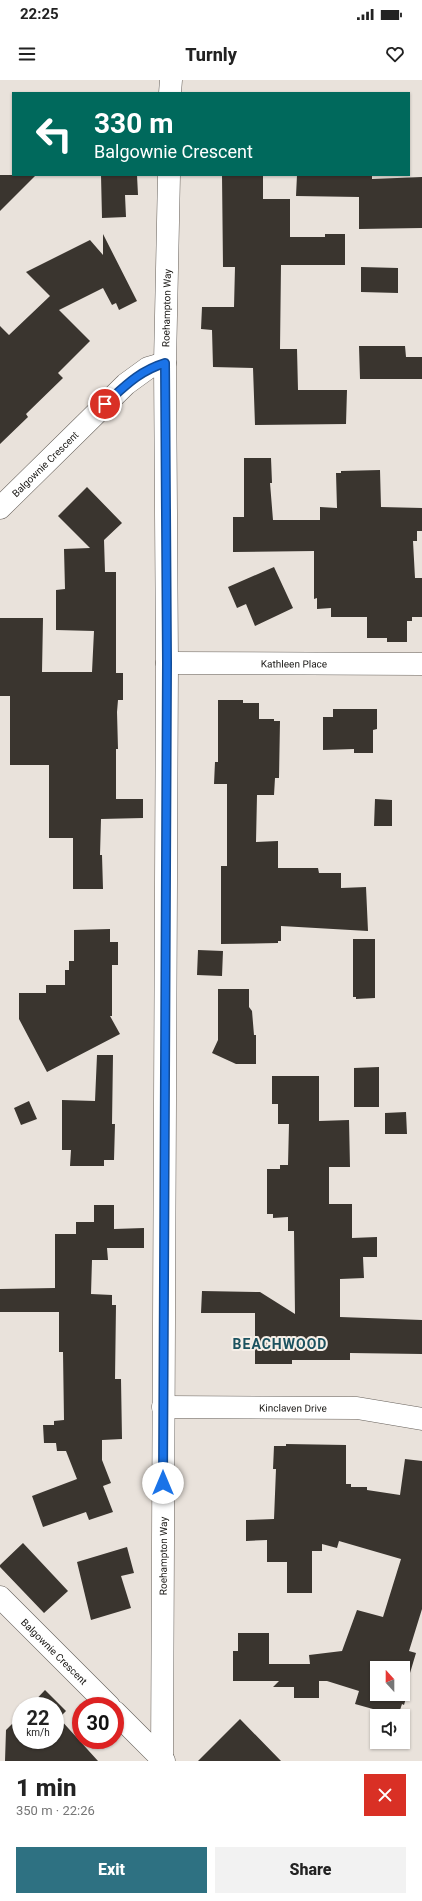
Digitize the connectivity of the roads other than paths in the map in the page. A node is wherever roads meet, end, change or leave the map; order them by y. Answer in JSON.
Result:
{"nodes":[{"id":1,"x":171,"y":80,"type":"edge"},
{"id":2,"x":170,"y":92,"type":"edge"},
{"id":3,"x":169,"y":176,"type":"edge"},
{"id":4,"x":165,"y":363,"type":"junction"},
{"id":5,"x":0,"y":508,"type":"edge"},
{"id":6,"x":167,"y":663,"type":"junction"},
{"id":7,"x":422,"y":664,"type":"edge"},
{"id":8,"x":164,"y":1407,"type":"junction"},
{"id":9,"x":422,"y":1419,"type":"edge"},
{"id":10,"x":0,"y":1597,"type":"edge"},
{"id":11,"x":101,"y":1697,"type":"edge"},
{"id":12,"x":124,"y":1721,"type":"edge"},
{"id":13,"x":163,"y":1760,"type":"edge"}],
"edges":[{"from":1,"to":2,"type":"street"},
{"from":3,"to":4,"type":"street","name":"Roehampton Way"},
{"from":4,"to":5,"type":"street","name":"Balgownie Crescent"},
{"from":4,"to":6,"type":"street","name":"Roehampton Way"},
{"from":6,"to":7,"type":"street","name":"Kathleen Place"},
{"from":6,"to":8,"type":"street","name":"Roehampton Way"},
{"from":8,"to":9,"type":"street","name":"Kinclaven Drive"},
{"from":8,"to":13,"type":"street","name":"Roehampton Way"},
{"from":10,"to":11,"type":"street","name":"Balgownie Crescent"},
{"from":12,"to":13,"type":"street"}]}
